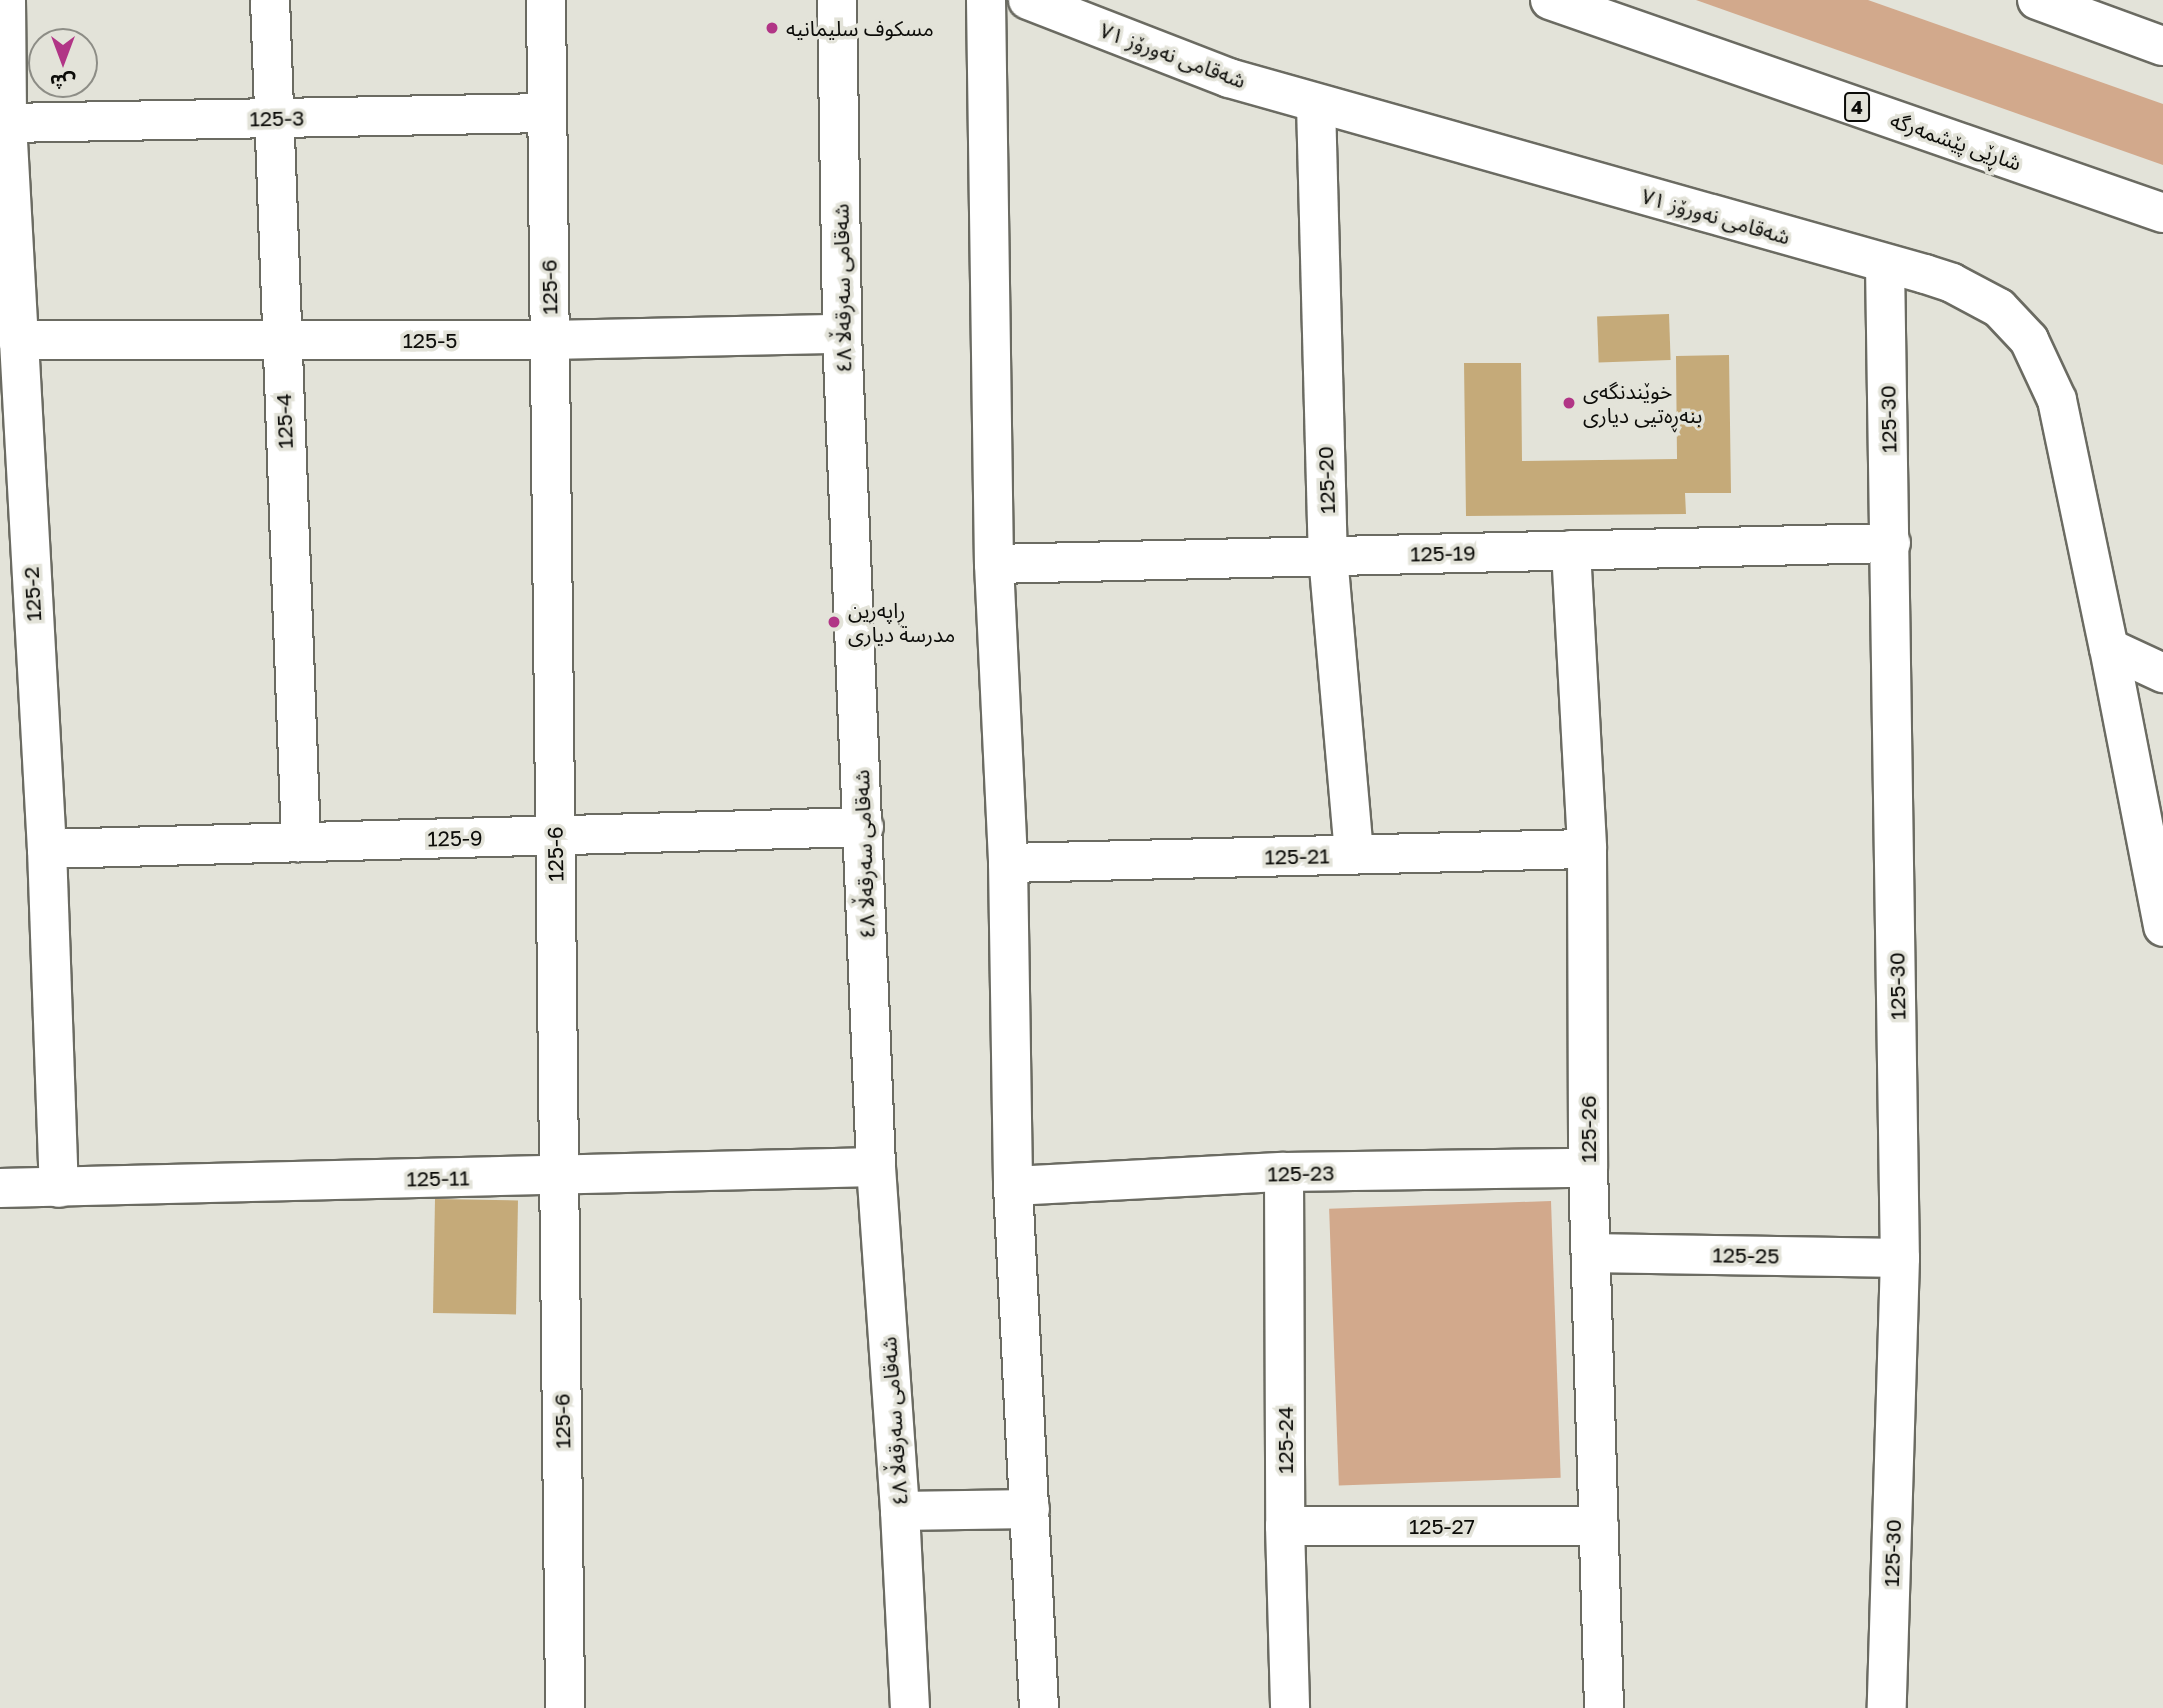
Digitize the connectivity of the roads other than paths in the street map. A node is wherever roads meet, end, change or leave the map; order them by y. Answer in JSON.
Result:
{"nodes":[{"id":1,"x":6,"y":0,"type":"edge"},
{"id":2,"x":270,"y":0,"type":"edge"},
{"id":3,"x":546,"y":0,"type":"edge"},
{"id":4,"x":838,"y":0,"type":"edge"},
{"id":5,"x":986,"y":0,"type":"edge"},
{"id":6,"x":1028,"y":0,"type":"edge"},
{"id":7,"x":1550,"y":0,"type":"edge"},
{"id":8,"x":2037,"y":0,"type":"edge"},
{"id":9,"x":2163,"y":46,"type":"edge"},
{"id":10,"x":1316,"y":104,"type":"junction"},
{"id":11,"x":547,"y":113,"type":"junction"},
{"id":12,"x":274,"y":118,"type":"junction"},
{"id":13,"x":7,"y":123,"type":"junction"},
{"id":14,"x":2163,"y":214,"type":"edge"},
{"id":15,"x":1885,"y":264,"type":"junction"},
{"id":16,"x":842,"y":334,"type":"junction"},
{"id":17,"x":18,"y":340,"type":"junction"},
{"id":18,"x":281,"y":340,"type":"junction"},
{"id":19,"x":549,"y":340,"type":"junction"},
{"id":20,"x":14,"y":514,"type":"edge"},
{"id":21,"x":1891,"y":543,"type":"junction"},
{"id":22,"x":1571,"y":550,"type":"junction"},
{"id":23,"x":1328,"y":556,"type":"junction"},
{"id":24,"x":994,"y":564,"type":"junction"},
{"id":25,"x":2109,"y":648,"type":"junction"},
{"id":26,"x":2163,"y":673,"type":"edge"},
{"id":27,"x":864,"y":827,"type":"junction"},
{"id":28,"x":555,"y":836,"type":"junction"},
{"id":29,"x":302,"y":842,"type":"junction"},
{"id":30,"x":47,"y":849,"type":"junction"},
{"id":31,"x":1587,"y":849,"type":"junction"},
{"id":32,"x":1354,"y":854,"type":"junction"},
{"id":33,"x":1008,"y":863,"type":"junction"},
{"id":34,"x":2163,"y":926,"type":"edge"},
{"id":35,"x":876,"y":1167,"type":"junction"},
{"id":36,"x":1588,"y":1168,"type":"junction"},
{"id":37,"x":1284,"y":1172,"type":"junction"},
{"id":38,"x":559,"y":1175,"type":"junction"},
{"id":39,"x":1013,"y":1186,"type":"junction"},
{"id":40,"x":0,"y":1188,"type":"edge"},
{"id":41,"x":59,"y":1188,"type":"junction"},
{"id":42,"x":1591,"y":1254,"type":"junction"},
{"id":43,"x":1900,"y":1258,"type":"junction"},
{"id":44,"x":1030,"y":1509,"type":"junction"},
{"id":45,"x":900,"y":1511,"type":"junction"},
{"id":46,"x":1285,"y":1525,"type":"junction"},
{"id":47,"x":1599,"y":1525,"type":"junction"},
{"id":48,"x":565,"y":1708,"type":"edge"},
{"id":49,"x":910,"y":1708,"type":"edge"},
{"id":50,"x":1039,"y":1708,"type":"edge"},
{"id":51,"x":1290,"y":1708,"type":"edge"},
{"id":52,"x":1604,"y":1708,"type":"edge"},
{"id":53,"x":1887,"y":1708,"type":"edge"}],
"edges":[{"from":1,"to":13,"type":"main road","name":"125-2"},
{"from":2,"to":12,"type":"main road","name":"125-4"},
{"from":3,"to":11,"type":"main road","name":"125-6"},
{"from":4,"to":16,"type":"main road","name":"شەقامی سەرقەڵا ٤٨"},
{"from":5,"to":24,"type":"main road"},
{"from":6,"to":10,"type":"main road","name":"شەقامی نەورۆز ٧١"},
{"from":7,"to":14,"type":"main road","name":"شاڕێی پێشمەرگە","number":"4"},
{"from":8,"to":9,"type":"main road"},
{"from":10,"to":15,"type":"main road","name":"شەقامی نەورۆز ٧١"},
{"from":10,"to":23,"type":"main road","name":"125-20"},
{"from":11,"to":12,"type":"main road","name":"125-3"},
{"from":11,"to":19,"type":"main road","name":"125-6"},
{"from":12,"to":13,"type":"main road","name":"125-3"},
{"from":12,"to":18,"type":"main road","name":"125-4"},
{"from":13,"to":17,"type":"main road","name":"125-2"},
{"from":15,"to":21,"type":"main road","name":"125-30"},
{"from":15,"to":25,"type":"main road","name":"شەقامی نەورۆز ٧١"},
{"from":16,"to":19,"type":"main road","name":"125-5"},
{"from":16,"to":27,"type":"main road","name":"شەقامی سەرقەڵا ٤٨"},
{"from":17,"to":18,"type":"main road","name":"125-5"},
{"from":17,"to":20,"type":"main road","name":"125-2"},
{"from":18,"to":19,"type":"main road","name":"125-5"},
{"from":18,"to":29,"type":"main road","name":"125-4"},
{"from":19,"to":28,"type":"main road","name":"125-6"},
{"from":20,"to":30,"type":"main road","name":"125-2"},
{"from":21,"to":22,"type":"main road","name":"125-19"},
{"from":21,"to":43,"type":"main road","name":"125-30"},
{"from":22,"to":23,"type":"main road","name":"125-19"},
{"from":22,"to":31,"type":"main road","name":"125-26"},
{"from":23,"to":24,"type":"main road","name":"125-19"},
{"from":23,"to":32,"type":"main road","name":"125-20"},
{"from":24,"to":33,"type":"main road"},
{"from":25,"to":26,"type":"main road"},
{"from":25,"to":34,"type":"main road","name":"شەقامی نەورۆز ٧١"},
{"from":27,"to":28,"type":"main road","name":"125-9"},
{"from":27,"to":35,"type":"main road","name":"شەقامی سەرقەڵا ٤٨"},
{"from":28,"to":29,"type":"main road","name":"125-9"},
{"from":28,"to":38,"type":"main road","name":"125-6"},
{"from":29,"to":30,"type":"main road","name":"125-9"},
{"from":30,"to":41,"type":"main road","name":"125-2"},
{"from":31,"to":32,"type":"main road","name":"125-21"},
{"from":31,"to":36,"type":"main road","name":"125-26"},
{"from":32,"to":33,"type":"main road","name":"125-21"},
{"from":33,"to":39,"type":"main road"},
{"from":35,"to":38,"type":"main road","name":"125-11"},
{"from":35,"to":45,"type":"main road","name":"شەقامی سەرقەڵا ٤٨"},
{"from":36,"to":37,"type":"main road","name":"125-23"},
{"from":36,"to":42,"type":"main road","name":"125-26"},
{"from":37,"to":39,"type":"main road","name":"125-23"},
{"from":37,"to":46,"type":"main road","name":"125-24"},
{"from":38,"to":41,"type":"main road","name":"125-11"},
{"from":38,"to":48,"type":"main road","name":"125-6"},
{"from":39,"to":44,"type":"main road"},
{"from":40,"to":41,"type":"main road","name":"125-11"},
{"from":42,"to":43,"type":"main road","name":"125-25"},
{"from":42,"to":47,"type":"main road","name":"125-26"},
{"from":43,"to":53,"type":"main road","name":"125-30"},
{"from":44,"to":45,"type":"main road"},
{"from":44,"to":50,"type":"main road"},
{"from":45,"to":49,"type":"main road","name":"شەقامی سەرقەڵا ٤٨"},
{"from":46,"to":47,"type":"main road","name":"125-27"},
{"from":46,"to":51,"type":"main road","name":"125-24"},
{"from":47,"to":52,"type":"main road","name":"125-26"}]}
